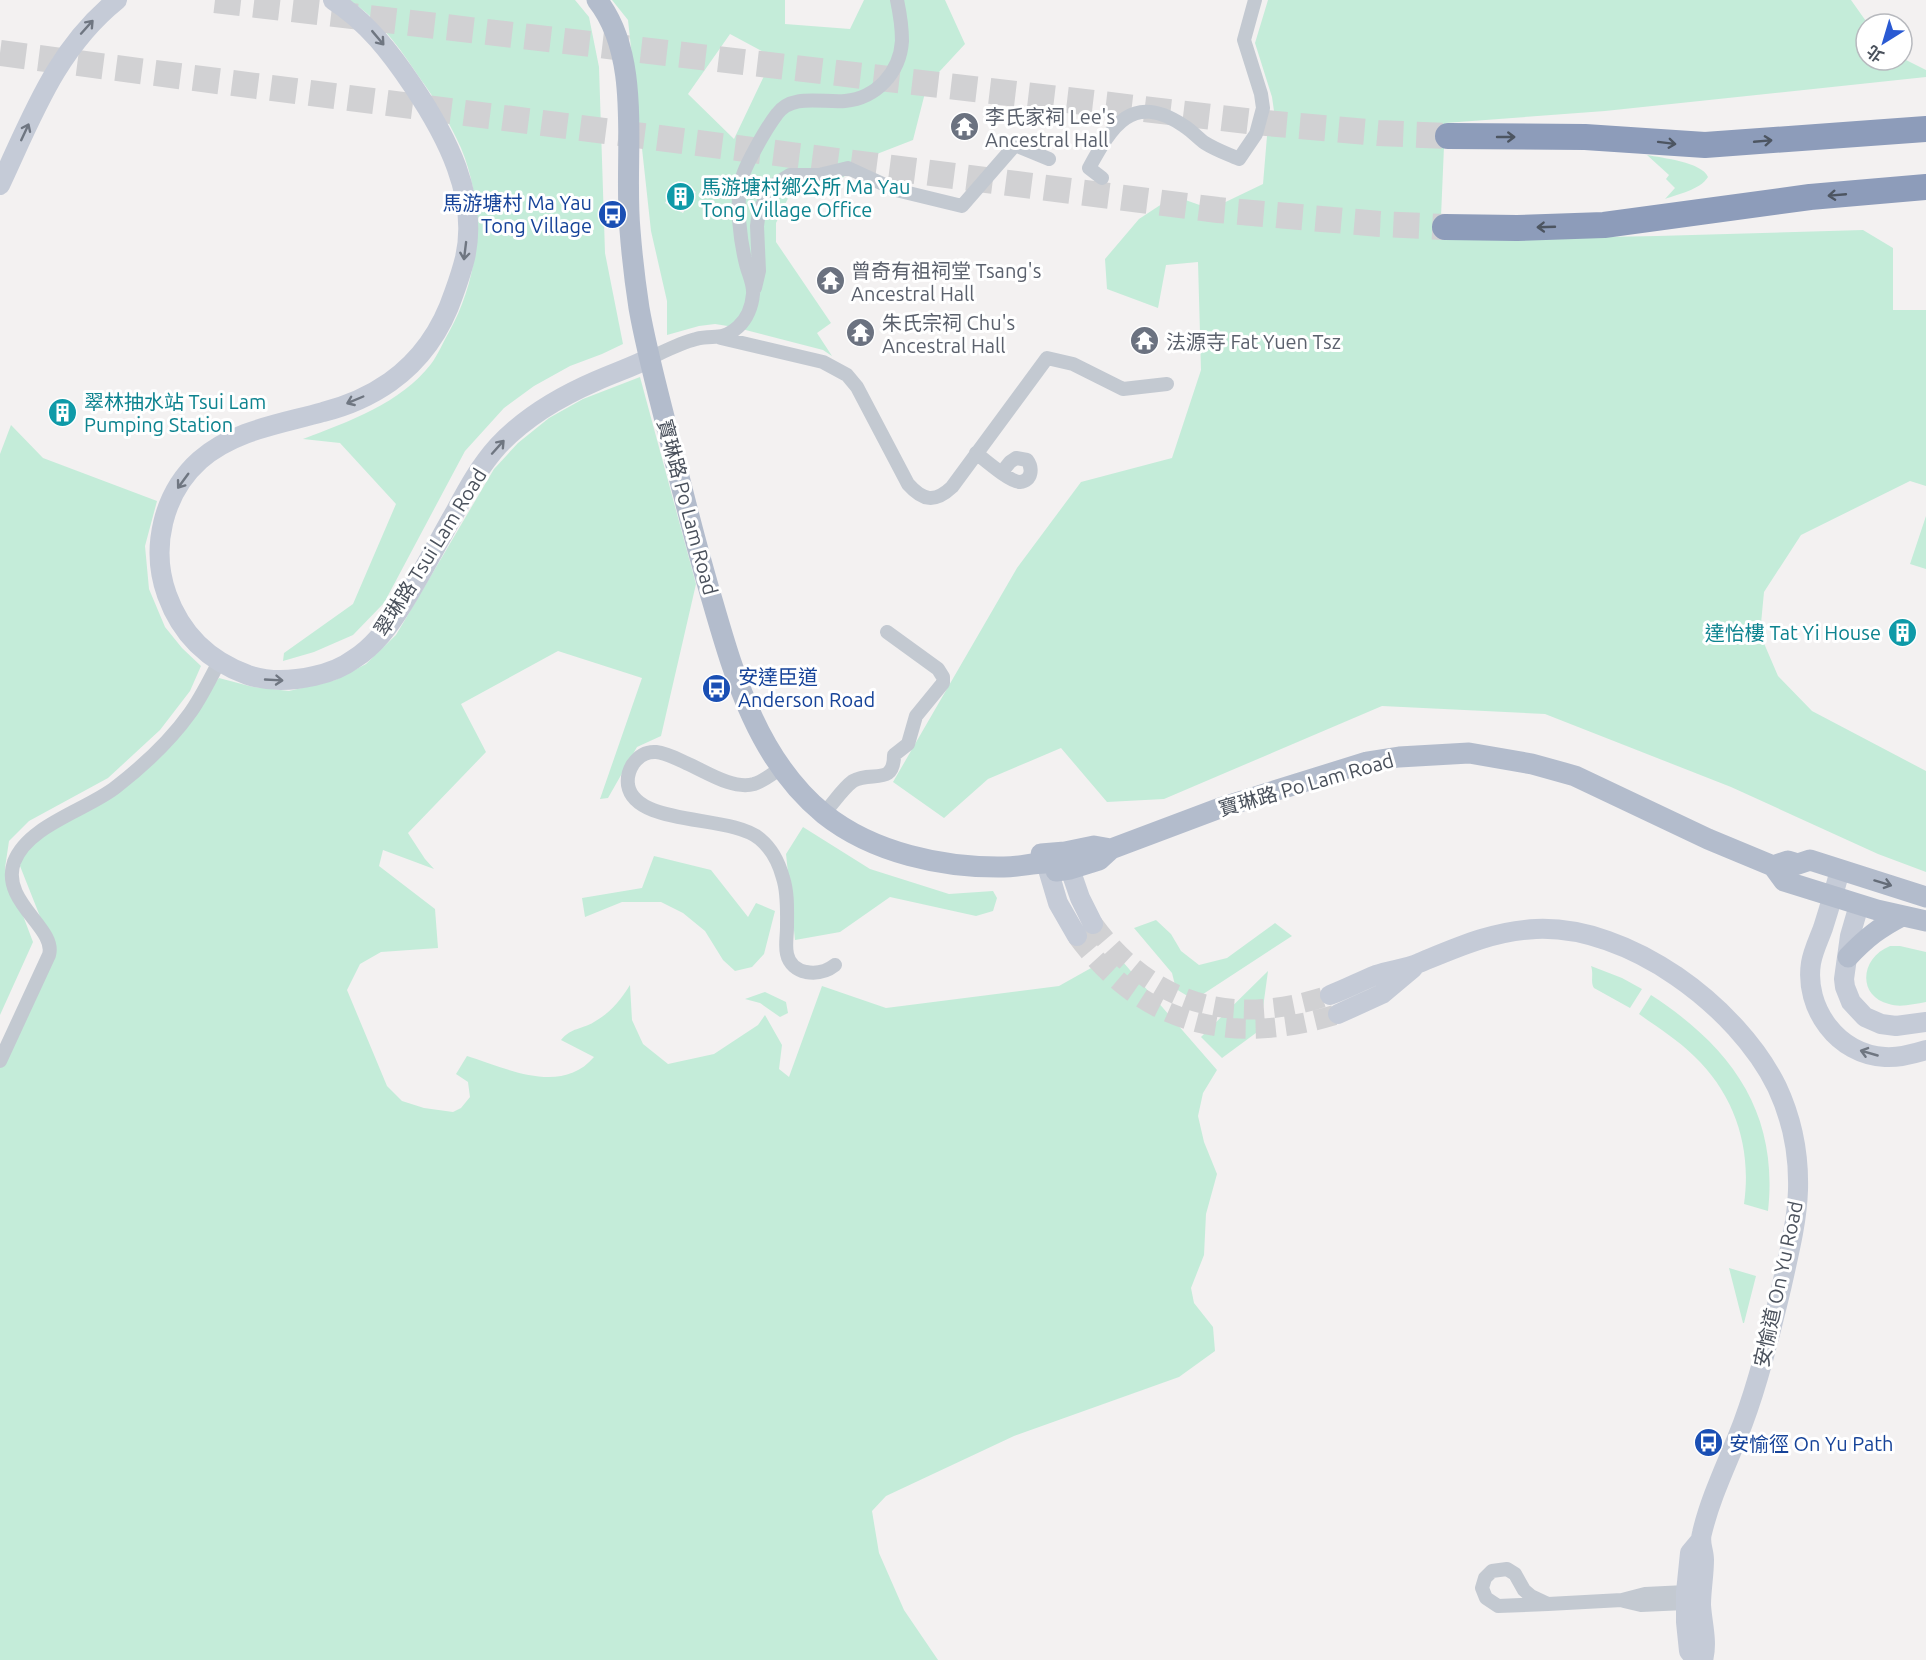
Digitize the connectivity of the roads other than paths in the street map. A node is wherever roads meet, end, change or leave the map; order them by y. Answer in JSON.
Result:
{"nodes":[{"id":1,"x":117,"y":0,"type":"edge"},
{"id":2,"x":333,"y":0,"type":"edge"},
{"id":3,"x":597,"y":0,"type":"edge"},
{"id":4,"x":897,"y":0,"type":"edge"},
{"id":5,"x":1255,"y":0,"type":"edge"},
{"id":6,"x":1926,"y":129,"type":"edge"},
{"id":7,"x":1448,"y":136,"type":"tunnel mouth"},
{"id":8,"x":1049,"y":159,"type":"dead end"},
{"id":9,"x":1102,"y":178,"type":"dead end"},
{"id":10,"x":0,"y":185,"type":"edge"},
{"id":11,"x":1926,"y":187,"type":"edge"},
{"id":12,"x":1445,"y":227,"type":"tunnel mouth"},
{"id":13,"x":753,"y":293,"type":"junction"},
{"id":14,"x":721,"y":338,"type":"junction"},
{"id":15,"x":650,"y":358,"type":"junction"},
{"id":16,"x":1167,"y":384,"type":"dead end"},
{"id":17,"x":976,"y":453,"type":"junction"},
{"id":18,"x":1002,"y":472,"type":"dead end"},
{"id":19,"x":887,"y":632,"type":"dead end"},
{"id":20,"x":219,"y":662,"type":"junction"},
{"id":21,"x":781,"y":768,"type":"junction"},
{"id":22,"x":824,"y":813,"type":"junction"},
{"id":23,"x":1111,"y":849,"type":"junction"},
{"id":24,"x":1046,"y":863,"type":"junction"},
{"id":25,"x":1773,"y":866,"type":"junction"},
{"id":26,"x":1072,"y":877,"type":"junction"},
{"id":27,"x":1836,"y":883,"type":"junction"},
{"id":28,"x":1926,"y":897,"type":"edge"},
{"id":29,"x":1859,"y":905,"type":"junction"},
{"id":30,"x":1902,"y":916,"type":"junction"},
{"id":31,"x":1926,"y":921,"type":"edge"},
{"id":32,"x":1094,"y":924,"type":"tunnel mouth"},
{"id":33,"x":1077,"y":936,"type":"tunnel mouth"},
{"id":34,"x":1848,"y":957,"type":"junction"},
{"id":35,"x":1417,"y":964,"type":"junction"},
{"id":36,"x":836,"y":965,"type":"dead end"},
{"id":37,"x":1330,"y":995,"type":"tunnel mouth"},
{"id":38,"x":1338,"y":1014,"type":"tunnel mouth"},
{"id":39,"x":1926,"y":1022,"type":"edge"},
{"id":40,"x":1926,"y":1050,"type":"edge"},
{"id":41,"x":0,"y":1061,"type":"edge"},
{"id":42,"x":1520,"y":1583,"type":"junction"},
{"id":43,"x":1693,"y":1597,"type":"junction"},
{"id":44,"x":1548,"y":1604,"type":"junction"},
{"id":45,"x":1504,"y":1606,"type":"junction"},
{"id":46,"x":1696,"y":1660,"type":"edge"},
{"id":47,"x":1703,"y":1660,"type":"edge"}],
"edges":[{"from":10,"to":1,"type":"street","one_way":true},
{"from":2,"to":20,"type":"street","name":"翠琳路 Tsui Lam Road","one_way":true},
{"from":3,"to":15,"type":"main road","name":"寶琳路 Po Lam Road"},
{"from":4,"to":13,"type":"street"},
{"from":5,"to":9,"type":"street"},
{"from":7,"to":6,"type":"highway","one_way":true},
{"from":8,"to":13,"type":"street"},
{"from":11,"to":12,"type":"highway","one_way":true},
{"from":13,"to":14,"type":"street"},
{"from":14,"to":15,"type":"street"},
{"from":14,"to":17,"type":"street"},
{"from":20,"to":15,"type":"street","name":"翠琳路 Tsui Lam Road","one_way":true},
{"from":15,"to":21,"type":"main road","name":"寶琳路 Po Lam Road"},
{"from":16,"to":17,"type":"street"},
{"from":17,"to":18,"type":"street"},
{"from":19,"to":22,"type":"street"},
{"from":20,"to":41,"type":"street"},
{"from":21,"to":22,"type":"main road","name":"寶琳路 Po Lam Road"},
{"from":21,"to":36,"type":"street"},
{"from":22,"to":24,"type":"main road","name":"寶琳路 Po Lam Road"},
{"from":23,"to":24,"type":"main road","name":"寶琳路 Po Lam Road"},
{"from":23,"to":25,"type":"main road","name":"寶琳路 Po Lam Road"},
{"from":23,"to":26,"type":"main road","name":"寶琳路 Po Lam Road"},
{"from":24,"to":26,"type":"main road","name":"寶琳路 Po Lam Road"},
{"from":24,"to":33,"type":"street"},
{"from":25,"to":27,"type":"main road","name":"寶琳路 Po Lam Road"},
{"from":25,"to":27,"type":"main road","name":"寶琳路 Po Lam Road"},
{"from":26,"to":32,"type":"street"},
{"from":27,"to":28,"type":"main road","name":"寶琳路 Po Lam Road","one_way":true},
{"from":27,"to":29,"type":"main road","name":"寶琳路 Po Lam Road"},
{"from":40,"to":27,"type":"street","one_way":true},
{"from":29,"to":30,"type":"main road","name":"寶琳路 Po Lam Road"},
{"from":29,"to":34,"type":"street"},
{"from":30,"to":31,"type":"main road","name":"寶琳路 Po Lam Road"},
{"from":30,"to":34,"type":"main road"},
{"from":34,"to":39,"type":"street"},
{"from":35,"to":37,"type":"street","name":"安愉道 On Yu Road"},
{"from":35,"to":38,"type":"street","name":"安愉道 On Yu Road"},
{"from":35,"to":43,"type":"street","name":"安愉道 On Yu Road"},
{"from":42,"to":44,"type":"street"},
{"from":42,"to":45,"type":"street"},
{"from":42,"to":45,"type":"street"},
{"from":43,"to":44,"type":"street"},
{"from":43,"to":46,"type":"street","name":"安愉道 On Yu Road"},
{"from":43,"to":47,"type":"street","name":"安愉道 On Yu Road"},
{"from":44,"to":45,"type":"street"}]}
